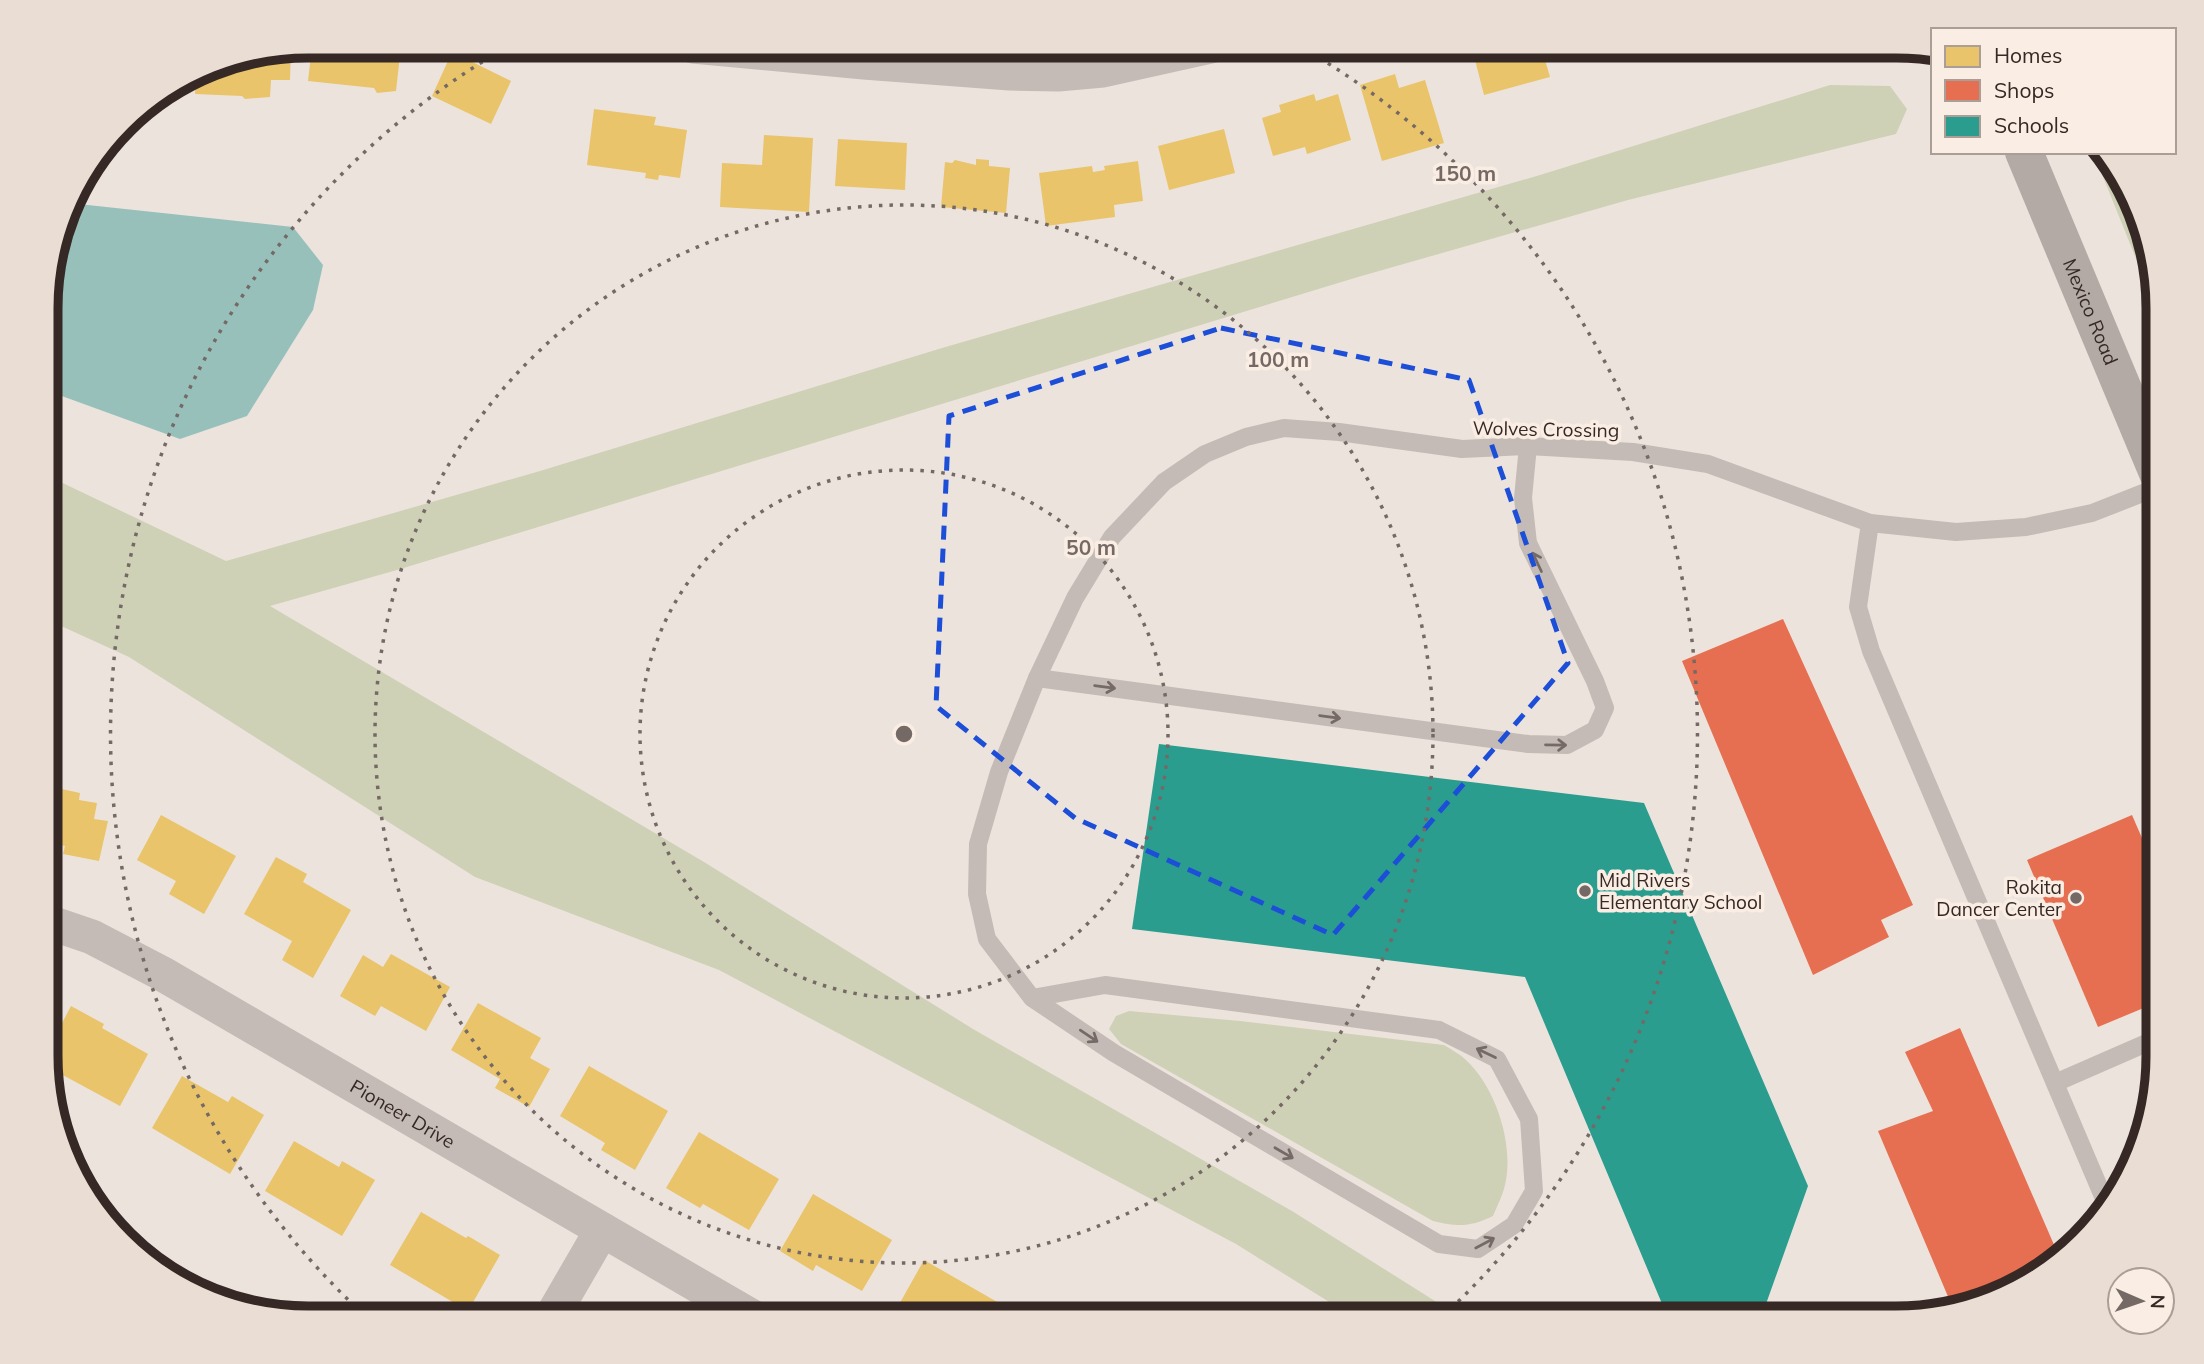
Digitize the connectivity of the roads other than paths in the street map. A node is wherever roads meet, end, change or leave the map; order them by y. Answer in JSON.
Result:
{"nodes":[{"id":1,"x":825,"y":58,"type":"edge"},
{"id":2,"x":1157,"y":58,"type":"edge"},
{"id":3,"x":2025,"y":154,"type":"edge"},
{"id":4,"x":2146,"y":444,"type":"edge"},
{"id":5,"x":1528,"y":446,"type":"junction"},
{"id":6,"x":2146,"y":492,"type":"edge"},
{"id":7,"x":1870,"y":523,"type":"junction"},
{"id":8,"x":1037,"y":678,"type":"junction"},
{"id":9,"x":58,"y":925,"type":"edge"},
{"id":10,"x":1032,"y":998,"type":"junction"},
{"id":11,"x":2146,"y":1043,"type":"edge"},
{"id":12,"x":2055,"y":1083,"type":"junction"},
{"id":13,"x":2103,"y":1196,"type":"edge"},
{"id":14,"x":602,"y":1230,"type":"junction"},
{"id":15,"x":558,"y":1306,"type":"edge"},
{"id":16,"x":733,"y":1306,"type":"edge"}],
"edges":[{"from":1,"to":2,"type":"street"},
{"from":3,"to":4,"type":"main road","name":"Mexico Road"},
{"from":5,"to":7,"type":"lane","name":"Wolves Crossing"},
{"from":5,"to":8,"type":"lane","name":"Wolves Crossing"},
{"from":8,"to":5,"type":"lane","one_way":true},
{"from":6,"to":7,"type":"lane","name":"Wolves Crossing"},
{"from":7,"to":12,"type":"lane"},
{"from":8,"to":10,"type":"lane","name":"Wolves Crossing"},
{"from":9,"to":14,"type":"street","name":"Pioneer Drive"},
{"from":10,"to":10,"type":"lane","name":"Wolves Crossing","one_way":true},
{"from":11,"to":12,"type":"lane"},
{"from":12,"to":13,"type":"lane"},
{"from":14,"to":15,"type":"street"},
{"from":14,"to":16,"type":"street","name":"Pioneer Drive"}]}
